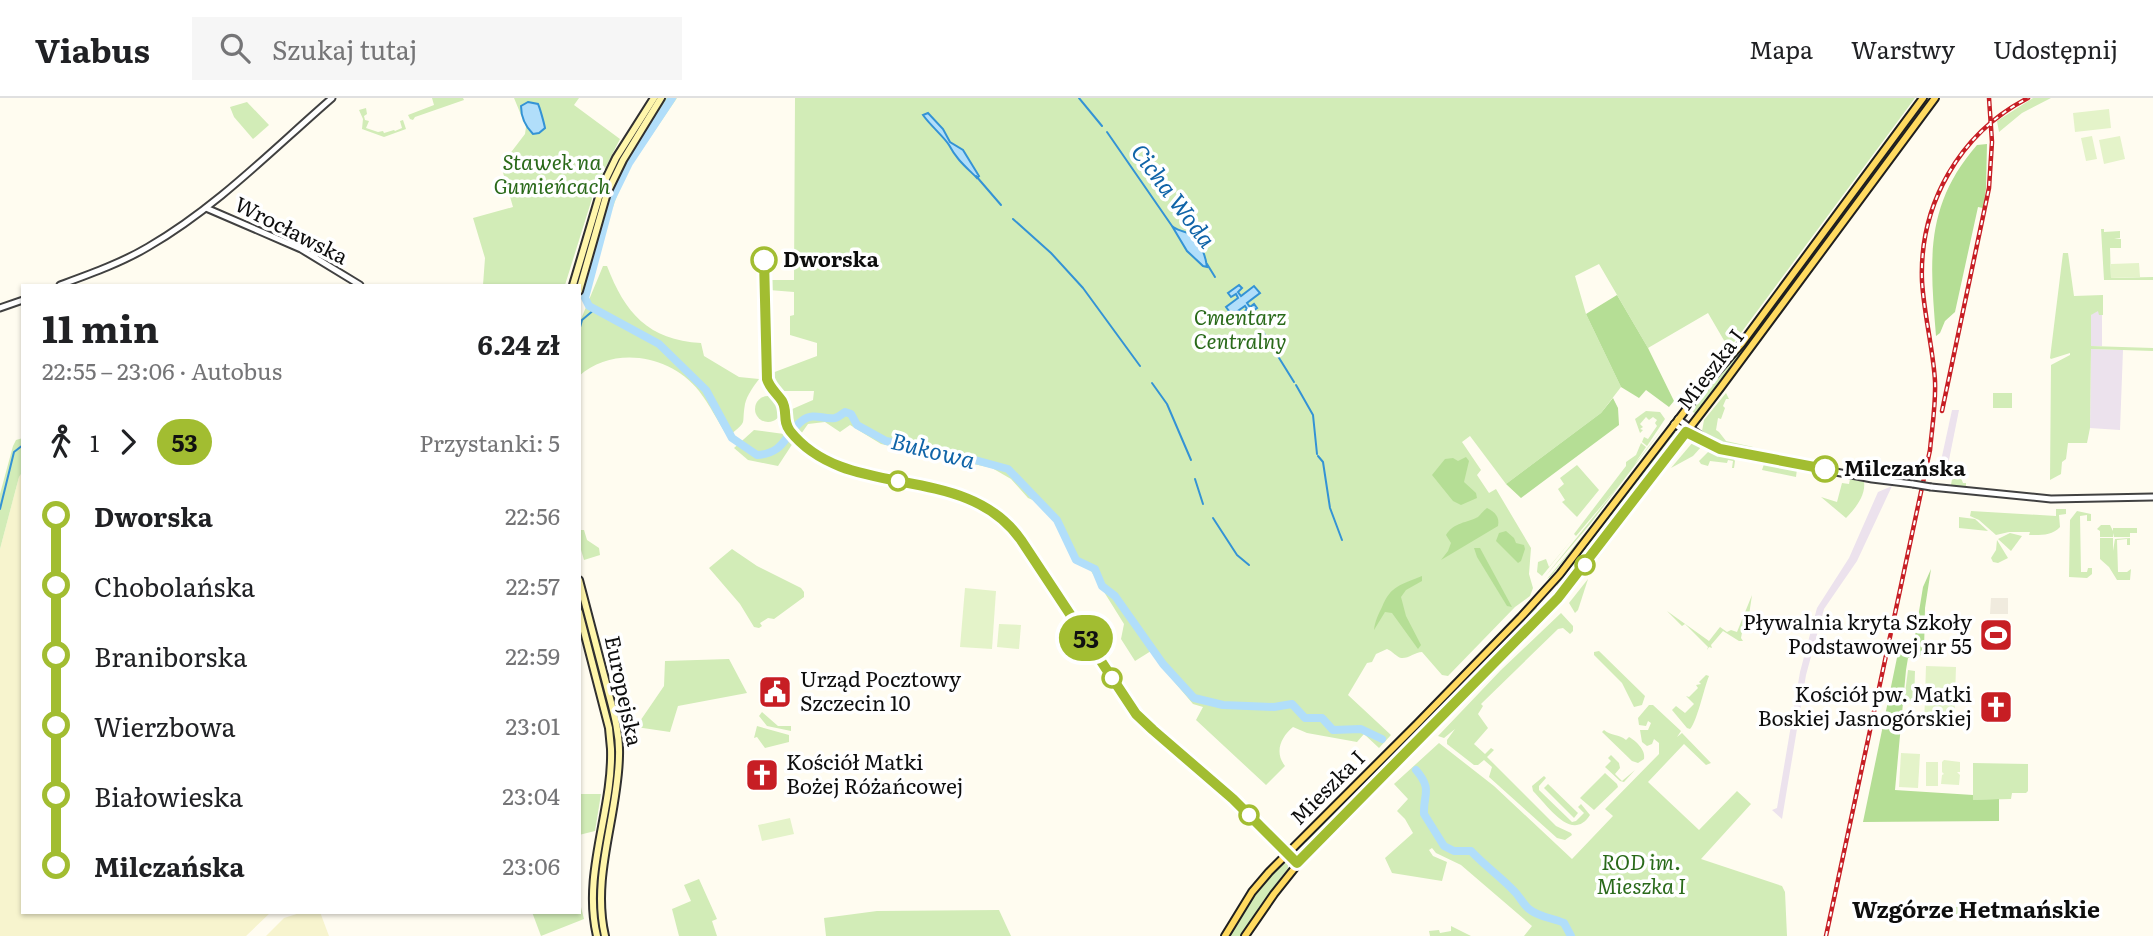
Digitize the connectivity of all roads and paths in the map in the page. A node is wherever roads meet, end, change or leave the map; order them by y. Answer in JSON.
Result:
{"nodes":[{"id":1,"x":331,"y":98,"type":"edge"},
{"id":2,"x":654,"y":98,"type":"edge"},
{"id":3,"x":661,"y":98,"type":"edge"},
{"id":4,"x":1923,"y":98,"type":"edge"},
{"id":5,"x":1935,"y":98,"type":"edge"},
{"id":6,"x":206,"y":208,"type":"junction"},
{"id":7,"x":62,"y":284,"type":"edge"},
{"id":8,"x":358,"y":284,"type":"edge"},
{"id":9,"x":573,"y":284,"type":"edge"},
{"id":10,"x":581,"y":284,"type":"edge"},
{"id":11,"x":21,"y":301,"type":"edge"},
{"id":12,"x":0,"y":308,"type":"edge"},
{"id":13,"x":1676,"y":421,"type":"junction"},
{"id":14,"x":1688,"y":430,"type":"junction"},
{"id":15,"x":2153,"y":497,"type":"edge"},
{"id":16,"x":581,"y":588,"type":"edge"},
{"id":17,"x":581,"y":620,"type":"edge"},
{"id":18,"x":597,"y":936,"type":"edge"},
{"id":19,"x":605,"y":936,"type":"edge"},
{"id":20,"x":1225,"y":936,"type":"edge"},
{"id":21,"x":1245,"y":936,"type":"edge"}],
"edges":[{"from":1,"to":6,"type":"street"},
{"from":2,"to":9,"type":"main road"},
{"from":3,"to":10,"type":"main road"},
{"from":4,"to":13,"type":"main road","name":"Mieszka I"},
{"from":5,"to":14,"type":"main road","name":"Mieszka I"},
{"from":6,"to":7,"type":"street"},
{"from":6,"to":8,"type":"street","name":"Wrocławska"},
{"from":11,"to":12,"type":"street"},
{"from":13,"to":14,"type":"street"},
{"from":13,"to":20,"type":"main road","name":"Mieszka I"},
{"from":14,"to":15,"type":"street","bridge":true},
{"from":14,"to":21,"type":"main road","name":"Mieszka I"},
{"from":16,"to":19,"type":"main road","name":"Europejska"},
{"from":17,"to":18,"type":"main road","name":"Europejska"}]}
